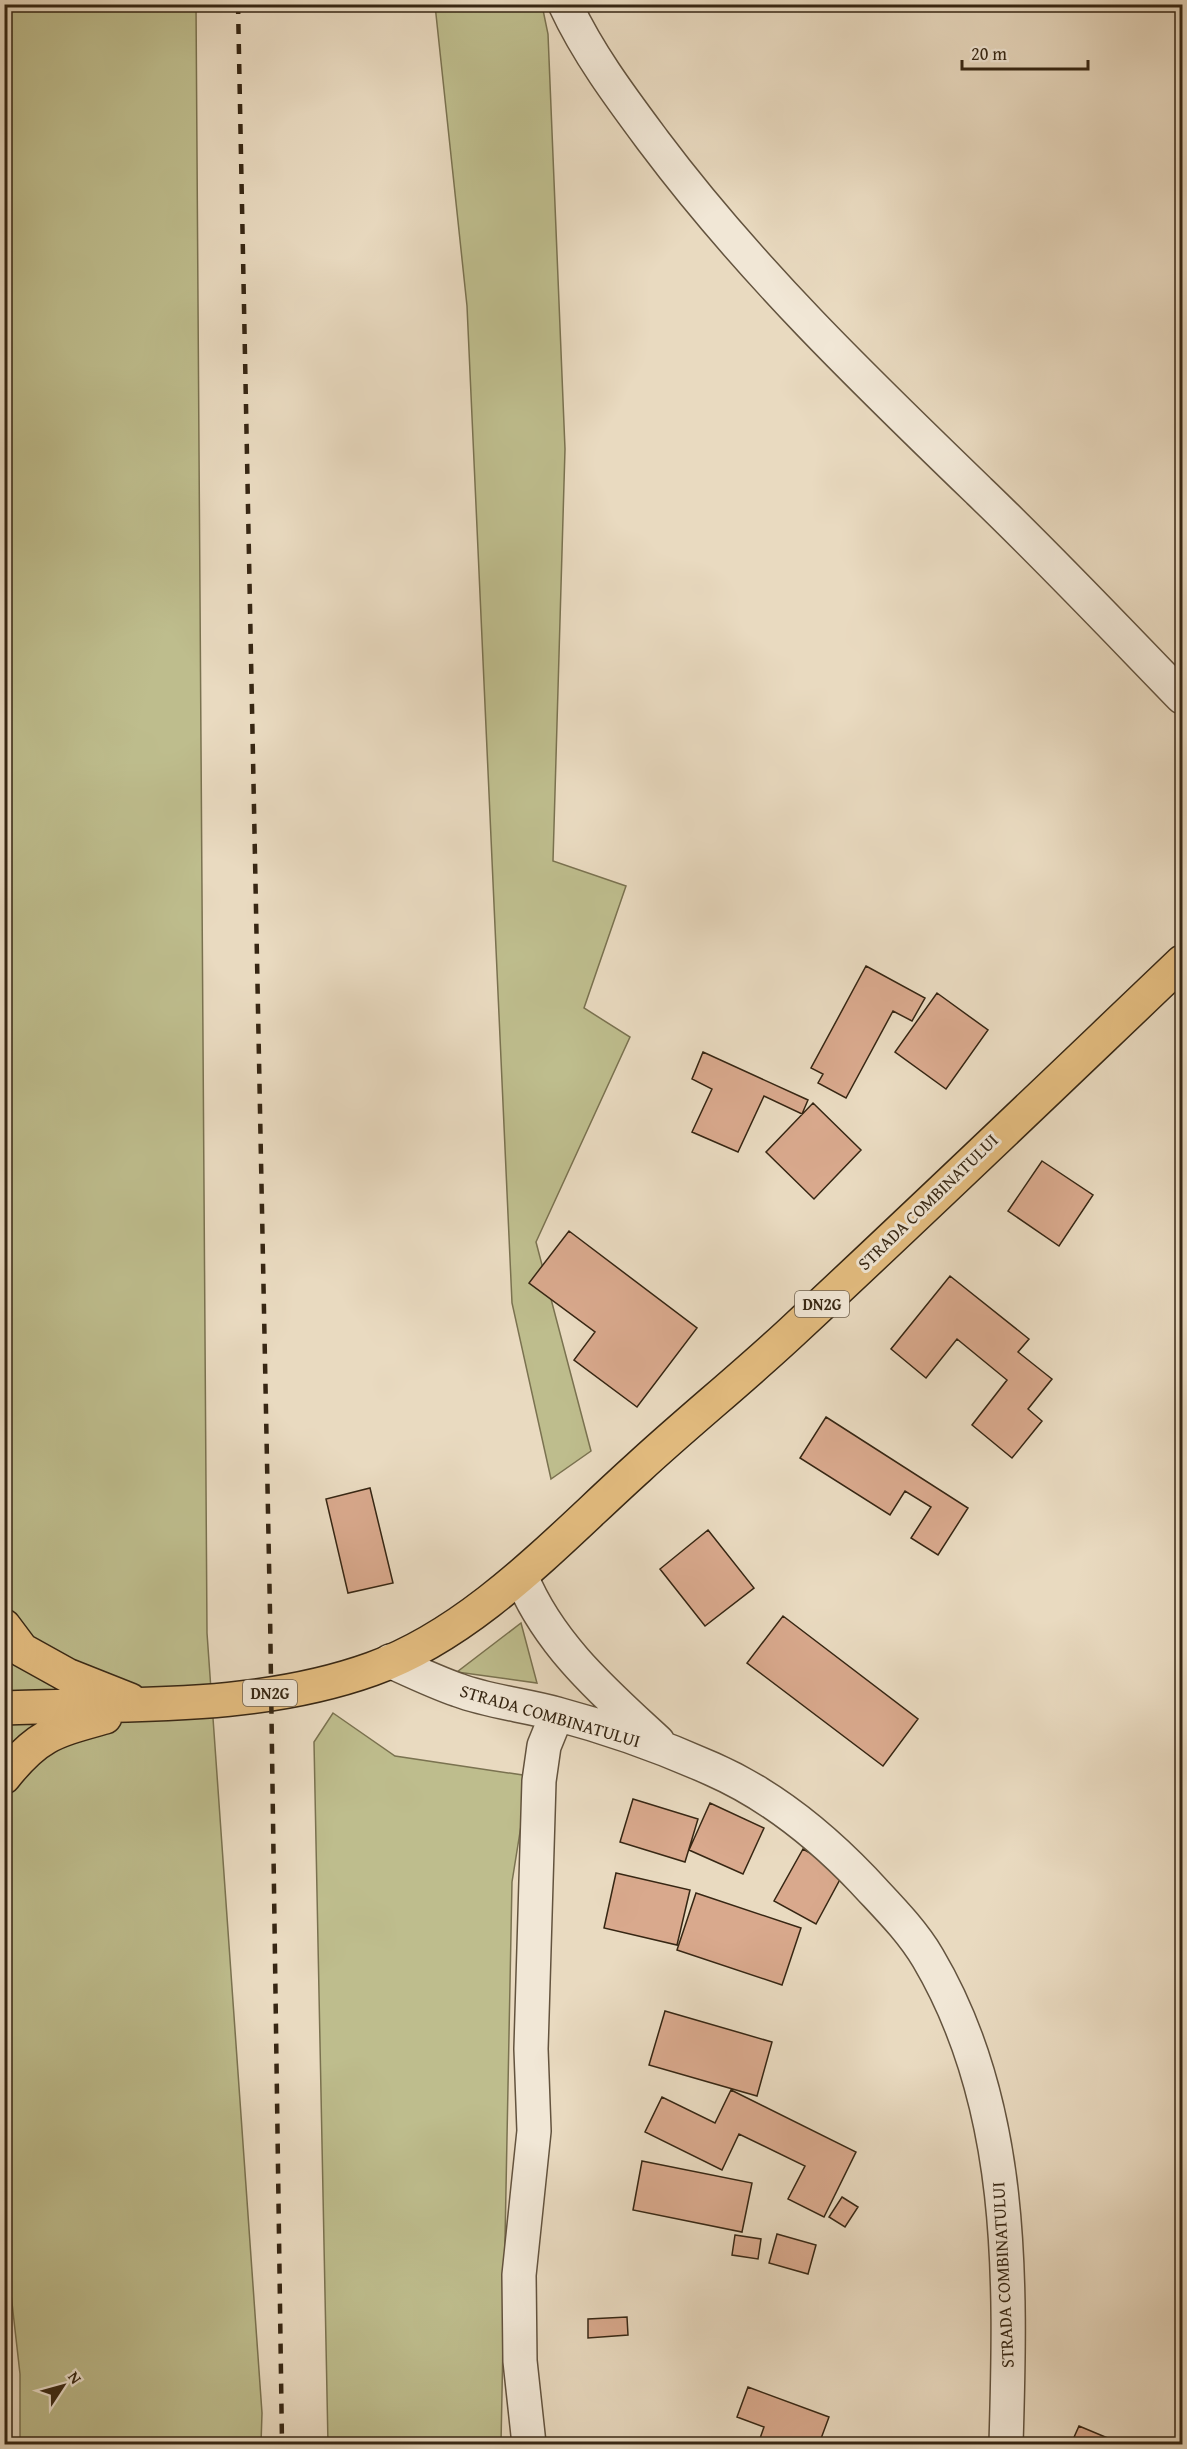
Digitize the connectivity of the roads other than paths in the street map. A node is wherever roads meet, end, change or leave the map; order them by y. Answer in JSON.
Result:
{"nodes":[{"id":1,"x":566,"y":4,"type":"edge"},
{"id":2,"x":1182,"y":697,"type":"edge"},
{"id":3,"x":1182,"y":962,"type":"edge"},
{"id":4,"x":521,"y":1576,"type":"junction"},
{"id":5,"x":4,"y":1626,"type":"edge"},
{"id":6,"x":390,"y":1661,"type":"junction"},
{"id":7,"x":146,"y":1706,"type":"junction"},
{"id":8,"x":4,"y":1708,"type":"edge"},
{"id":9,"x":557,"y":1714,"type":"junction"},
{"id":10,"x":666,"y":1750,"type":"junction"},
{"id":11,"x":4,"y":1777,"type":"edge"},
{"id":12,"x":530,"y":2445,"type":"edge"},
{"id":13,"x":1006,"y":2445,"type":"edge"}],
"edges":[{"from":1,"to":2,"type":"street"},
{"from":3,"to":4,"type":"main road","name":"STRADA COMBINATULUI","number":"DN2G"},
{"from":4,"to":6,"type":"main road","name":"STRADA COMBINATULUI","number":"DN2G"},
{"from":4,"to":10,"type":"street"},
{"from":5,"to":7,"type":"main road"},
{"from":6,"to":7,"type":"main road","name":"STRADA COMBINATULUI","number":"DN2G"},
{"from":6,"to":9,"type":"street","name":"STRADA COMBINATULUI"},
{"from":7,"to":8,"type":"main road","name":"STRADA COMBINATULUI","number":"DN2G"},
{"from":7,"to":11,"type":"main road"},
{"from":9,"to":10,"type":"street","name":"STRADA COMBINATULUI"},
{"from":9,"to":12,"type":"street"},
{"from":10,"to":13,"type":"street","name":"STRADA COMBINATULUI"}]}
